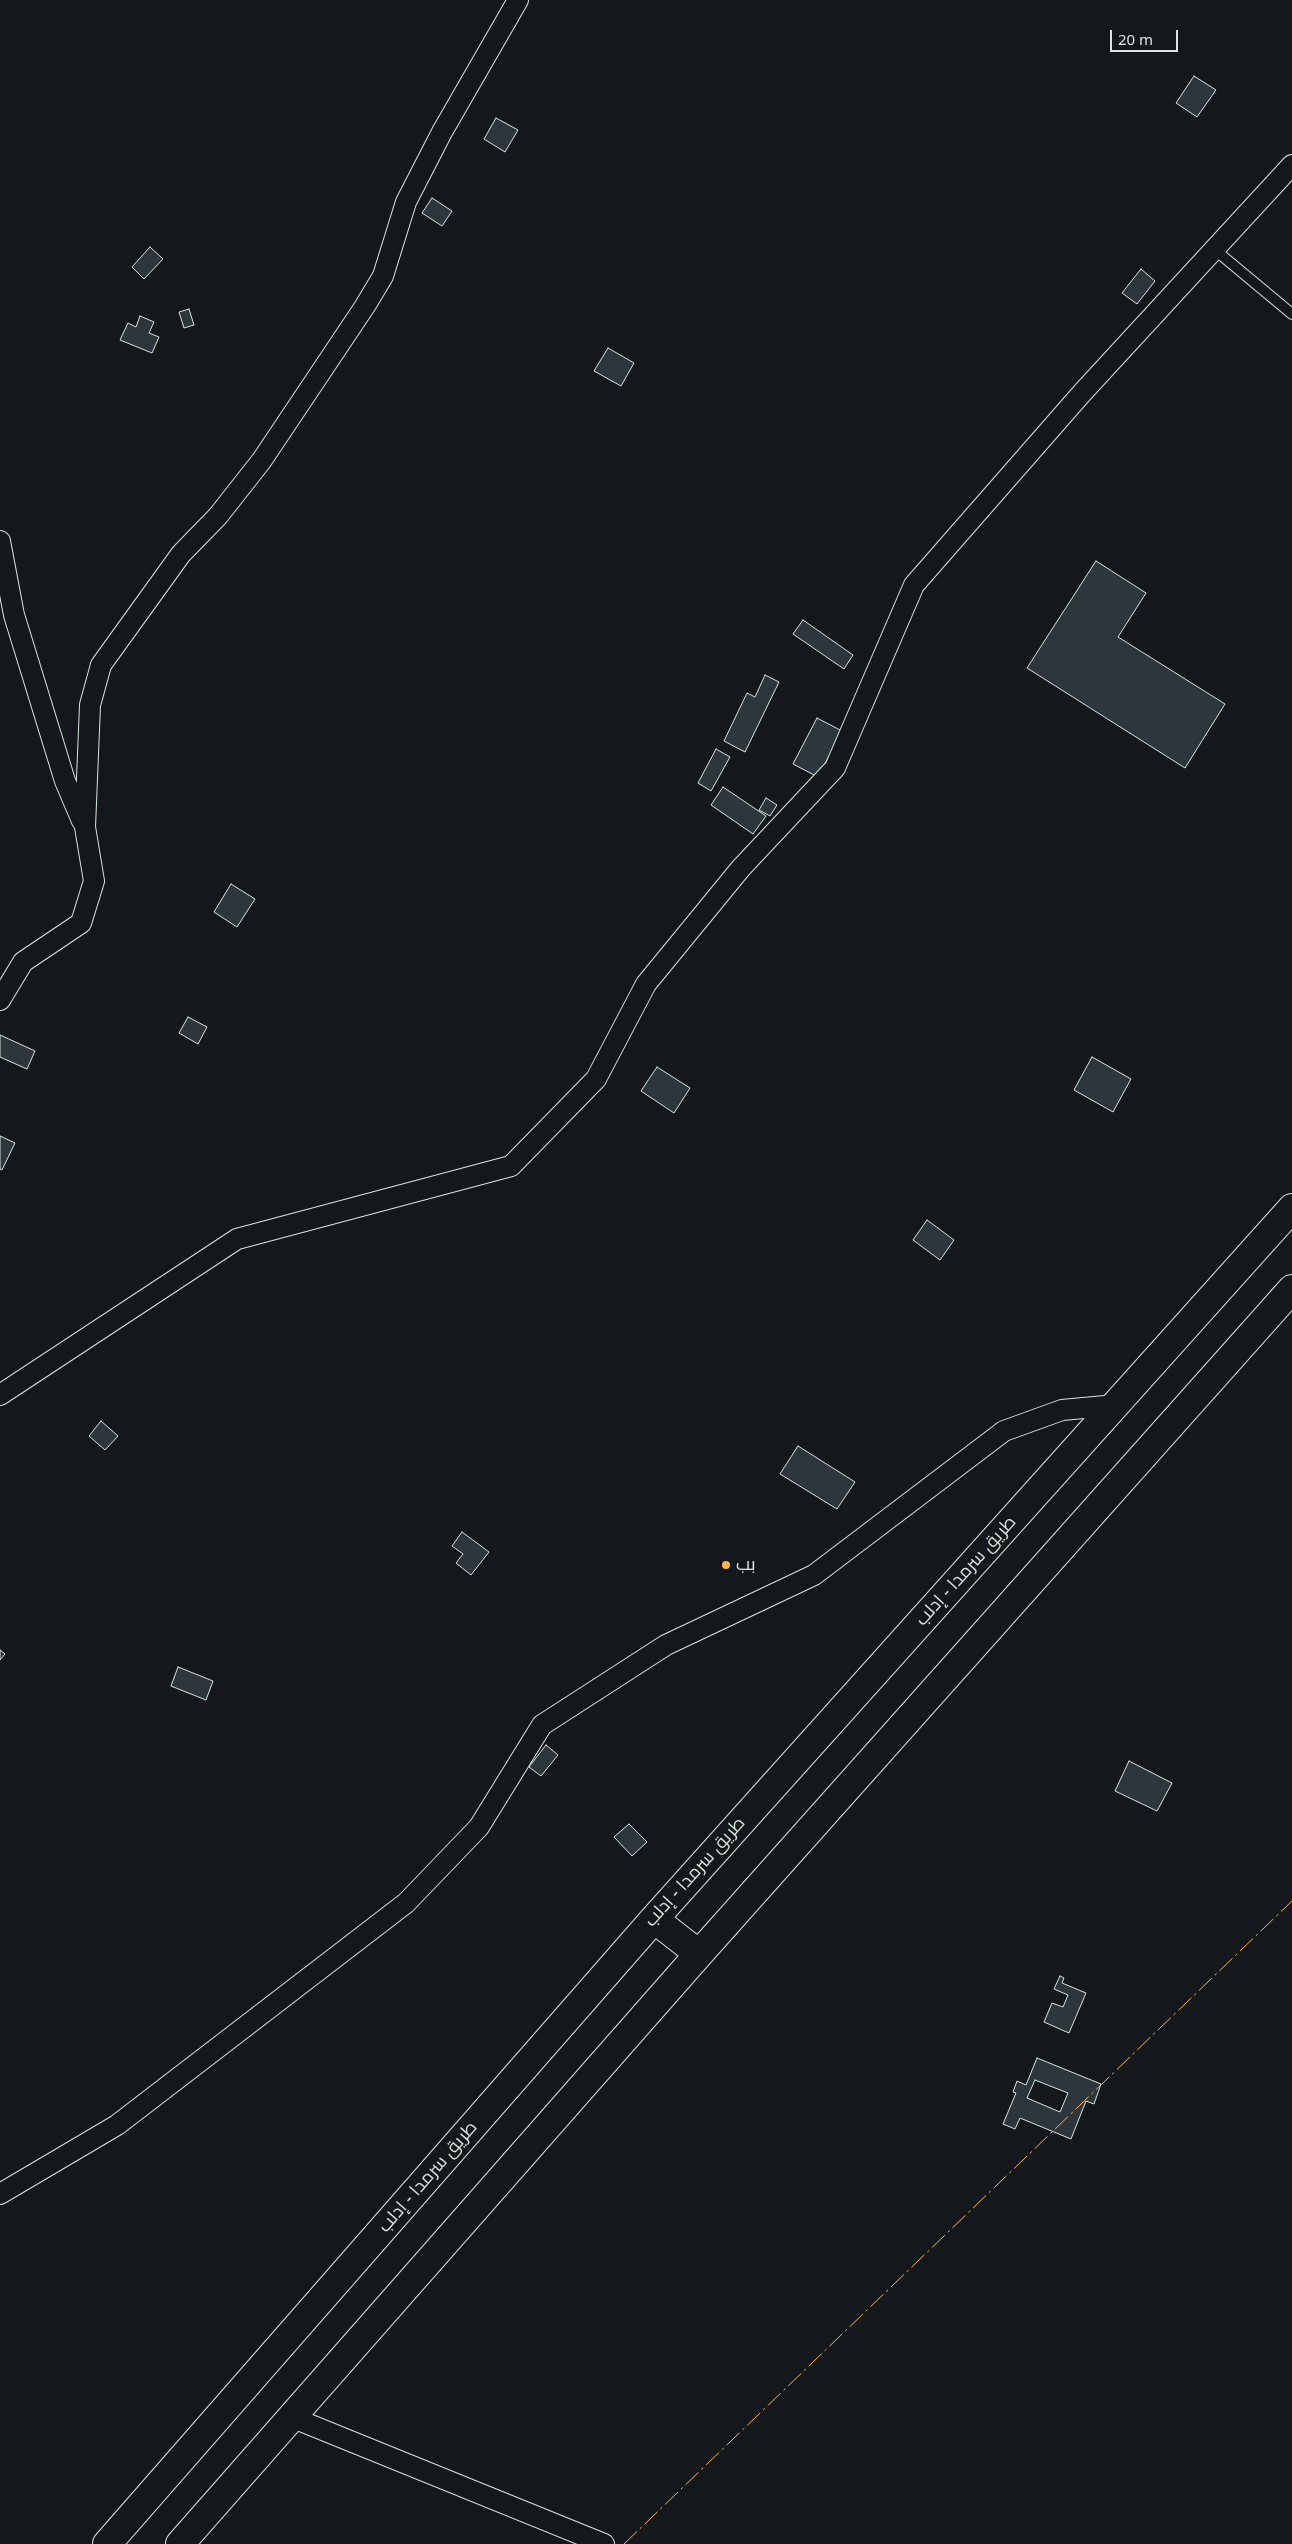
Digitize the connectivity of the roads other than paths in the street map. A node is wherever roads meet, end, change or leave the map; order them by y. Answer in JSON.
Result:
{"nodes":[{"id":1,"x":518,"y":0,"type":"edge"},
{"id":2,"x":1292,"y":165,"type":"edge"},
{"id":3,"x":1214,"y":249,"type":"junction"},
{"id":4,"x":1292,"y":314,"type":"edge"},
{"id":5,"x":0,"y":541,"type":"edge"},
{"id":6,"x":85,"y":827,"type":"junction"},
{"id":7,"x":0,"y":1000,"type":"edge"},
{"id":8,"x":1292,"y":1208,"type":"edge"},
{"id":9,"x":1292,"y":1289,"type":"edge"},
{"id":10,"x":0,"y":1395,"type":"edge"},
{"id":11,"x":1116,"y":1405,"type":"junction"},
{"id":12,"x":654,"y":1919,"type":"junction"},
{"id":13,"x":699,"y":1954,"type":"junction"},
{"id":14,"x":0,"y":2194,"type":"edge"},
{"id":15,"x":291,"y":2416,"type":"junction"},
{"id":16,"x":107,"y":2544,"type":"edge"},
{"id":17,"x":180,"y":2544,"type":"edge"},
{"id":18,"x":604,"y":2544,"type":"edge"}],
"edges":[{"from":1,"to":6,"type":"street"},
{"from":2,"to":3,"type":"street"},
{"from":3,"to":4,"type":"lane"},
{"from":3,"to":10,"type":"street"},
{"from":5,"to":6,"type":"street"},
{"from":6,"to":7,"type":"street"},
{"from":8,"to":11,"type":"highway","name":"طريق سرمدا - إدلب"},
{"from":9,"to":13,"type":"highway"},
{"from":11,"to":12,"type":"highway","name":"طريق سرمدا - إدلب"},
{"from":11,"to":14,"type":"street"},
{"from":12,"to":13,"type":"highway"},
{"from":12,"to":16,"type":"highway","name":"طريق سرمدا - إدلب"},
{"from":13,"to":15,"type":"highway"},
{"from":15,"to":17,"type":"highway"},
{"from":15,"to":18,"type":"street"}]}
